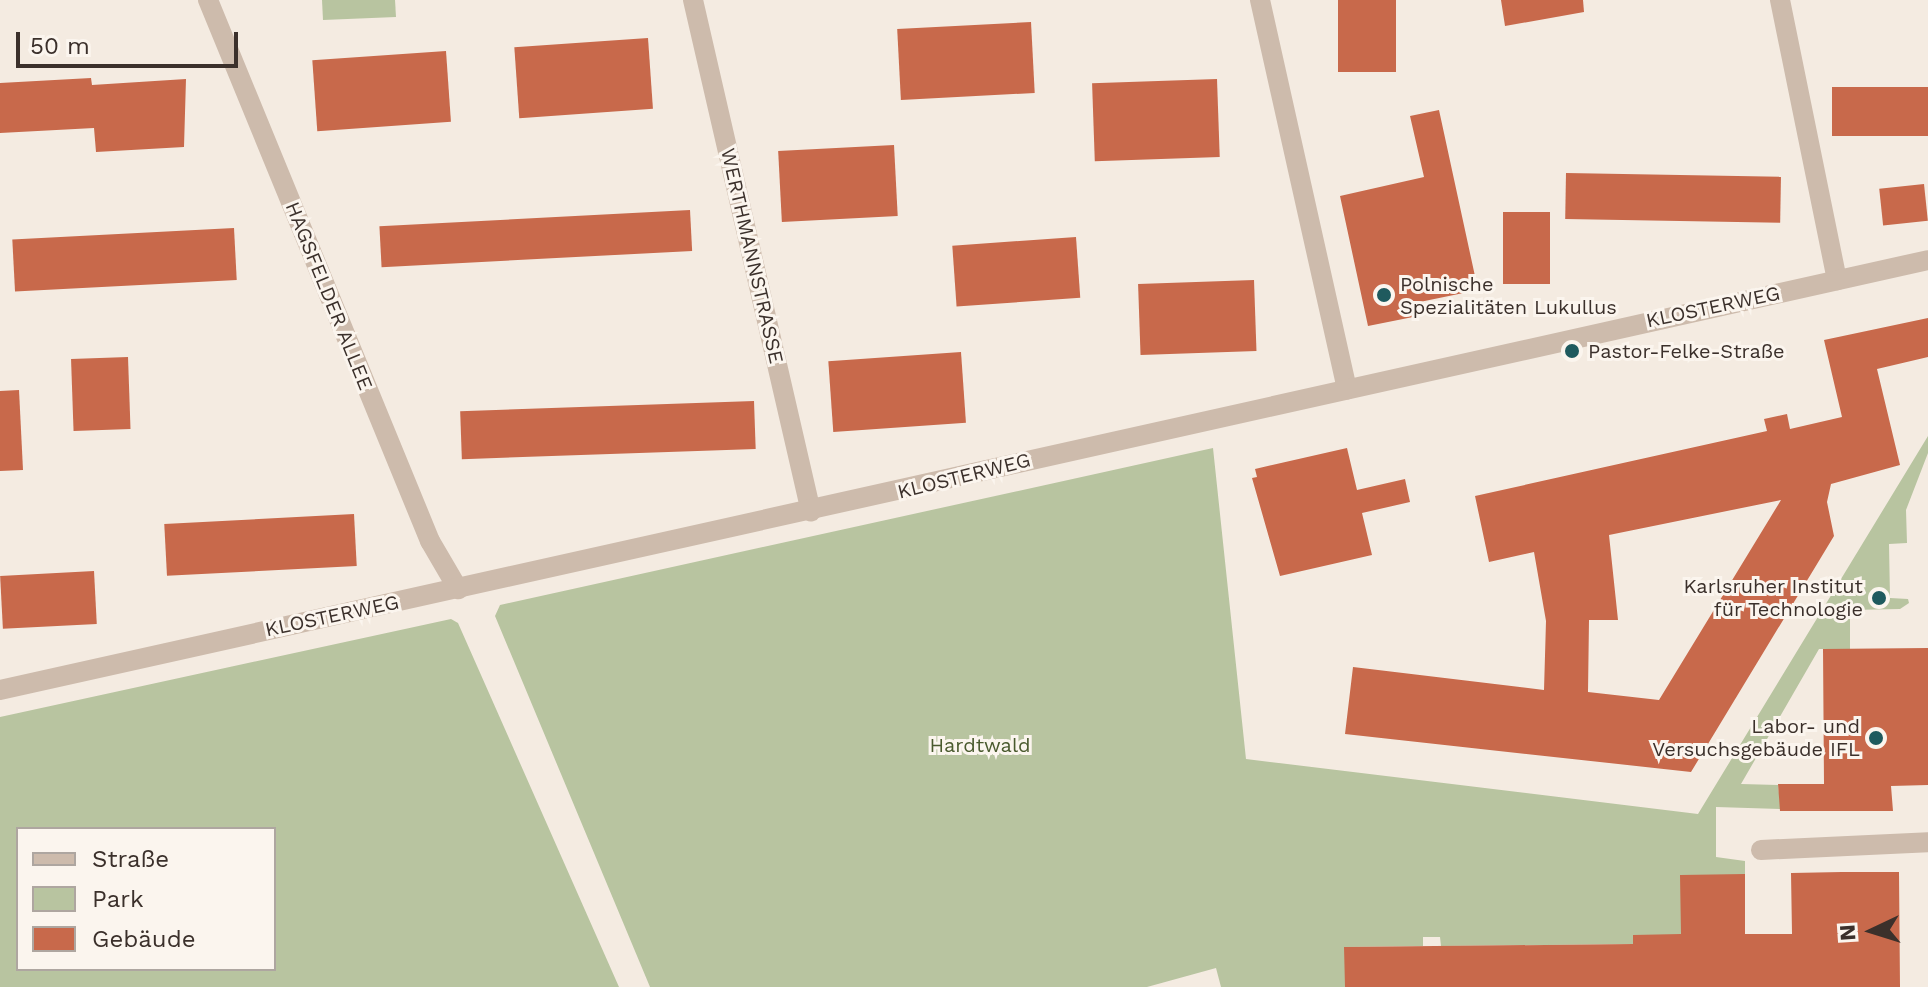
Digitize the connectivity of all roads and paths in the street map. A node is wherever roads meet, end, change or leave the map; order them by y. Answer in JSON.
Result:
{"nodes":[{"id":1,"x":208,"y":0,"type":"edge"},
{"id":2,"x":693,"y":0,"type":"edge"},
{"id":3,"x":1260,"y":0,"type":"edge"},
{"id":4,"x":1780,"y":0,"type":"edge"},
{"id":5,"x":1928,"y":260,"type":"edge"},
{"id":6,"x":1837,"y":280,"type":"junction"},
{"id":7,"x":1347,"y":389,"type":"junction"},
{"id":8,"x":811,"y":512,"type":"junction"},
{"id":9,"x":458,"y":589,"type":"junction"},
{"id":10,"x":0,"y":690,"type":"edge"},
{"id":11,"x":1928,"y":842,"type":"edge"},
{"id":12,"x":1761,"y":850,"type":"dead end"}],
"edges":[{"from":1,"to":9,"type":"street","name":"HAGSFELDER ALLEE"},
{"from":2,"to":8,"type":"street","name":"WERTHMANNSTRASSE"},
{"from":3,"to":7,"type":"street"},
{"from":4,"to":6,"type":"street"},
{"from":5,"to":6,"type":"street","name":"KLOSTERWEG"},
{"from":6,"to":7,"type":"street","name":"KLOSTERWEG"},
{"from":7,"to":8,"type":"street","name":"KLOSTERWEG"},
{"from":8,"to":9,"type":"street","name":"KLOSTERWEG"},
{"from":9,"to":10,"type":"street","name":"KLOSTERWEG"},
{"from":11,"to":12,"type":"street"}]}
